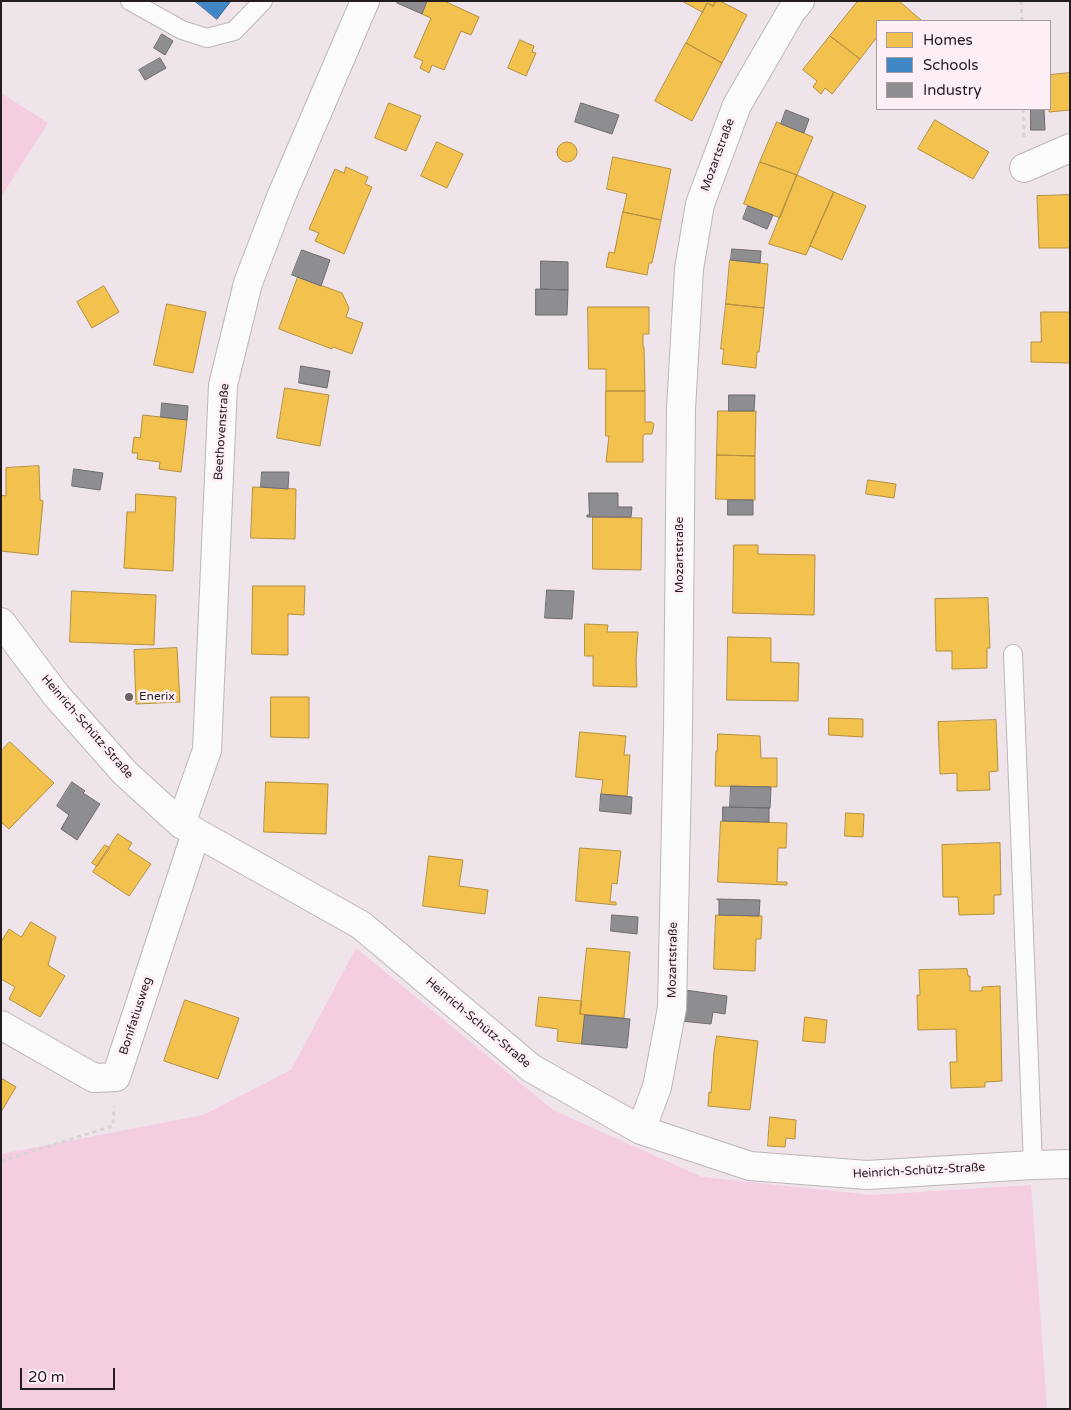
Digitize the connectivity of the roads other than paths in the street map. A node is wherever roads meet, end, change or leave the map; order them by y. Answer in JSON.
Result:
{"nodes":[{"id":1,"x":130,"y":1,"type":"edge"},
{"id":2,"x":263,"y":1,"type":"edge"},
{"id":3,"x":365,"y":1,"type":"edge"},
{"id":4,"x":800,"y":1,"type":"edge"},
{"id":5,"x":1070,"y":148,"type":"edge"},
{"id":6,"x":1024,"y":168,"type":"dead end"},
{"id":7,"x":1,"y":622,"type":"edge"},
{"id":8,"x":1013,"y":654,"type":"dead end"},
{"id":9,"x":188,"y":829,"type":"junction"},
{"id":10,"x":1,"y":1026,"type":"edge"},
{"id":11,"x":641,"y":1130,"type":"junction"},
{"id":12,"x":1070,"y":1164,"type":"edge"},
{"id":13,"x":1032,"y":1165,"type":"junction"}],
"edges":[{"from":1,"to":2,"type":"lane"},
{"from":3,"to":9,"type":"street","name":"Beethovenstraße"},
{"from":4,"to":11,"type":"street","name":"Mozartstraße"},
{"from":5,"to":6,"type":"street"},
{"from":7,"to":9,"type":"street","name":"Heinrich-Schütz-Straße"},
{"from":8,"to":13,"type":"lane"},
{"from":9,"to":10,"type":"street","name":"Bonifatiusweg"},
{"from":9,"to":11,"type":"street","name":"Heinrich-Schütz-Straße"},
{"from":11,"to":13,"type":"street","name":"Heinrich-Schütz-Straße"},
{"from":12,"to":13,"type":"street","name":"Heinrich-Schütz-Straße"}]}
